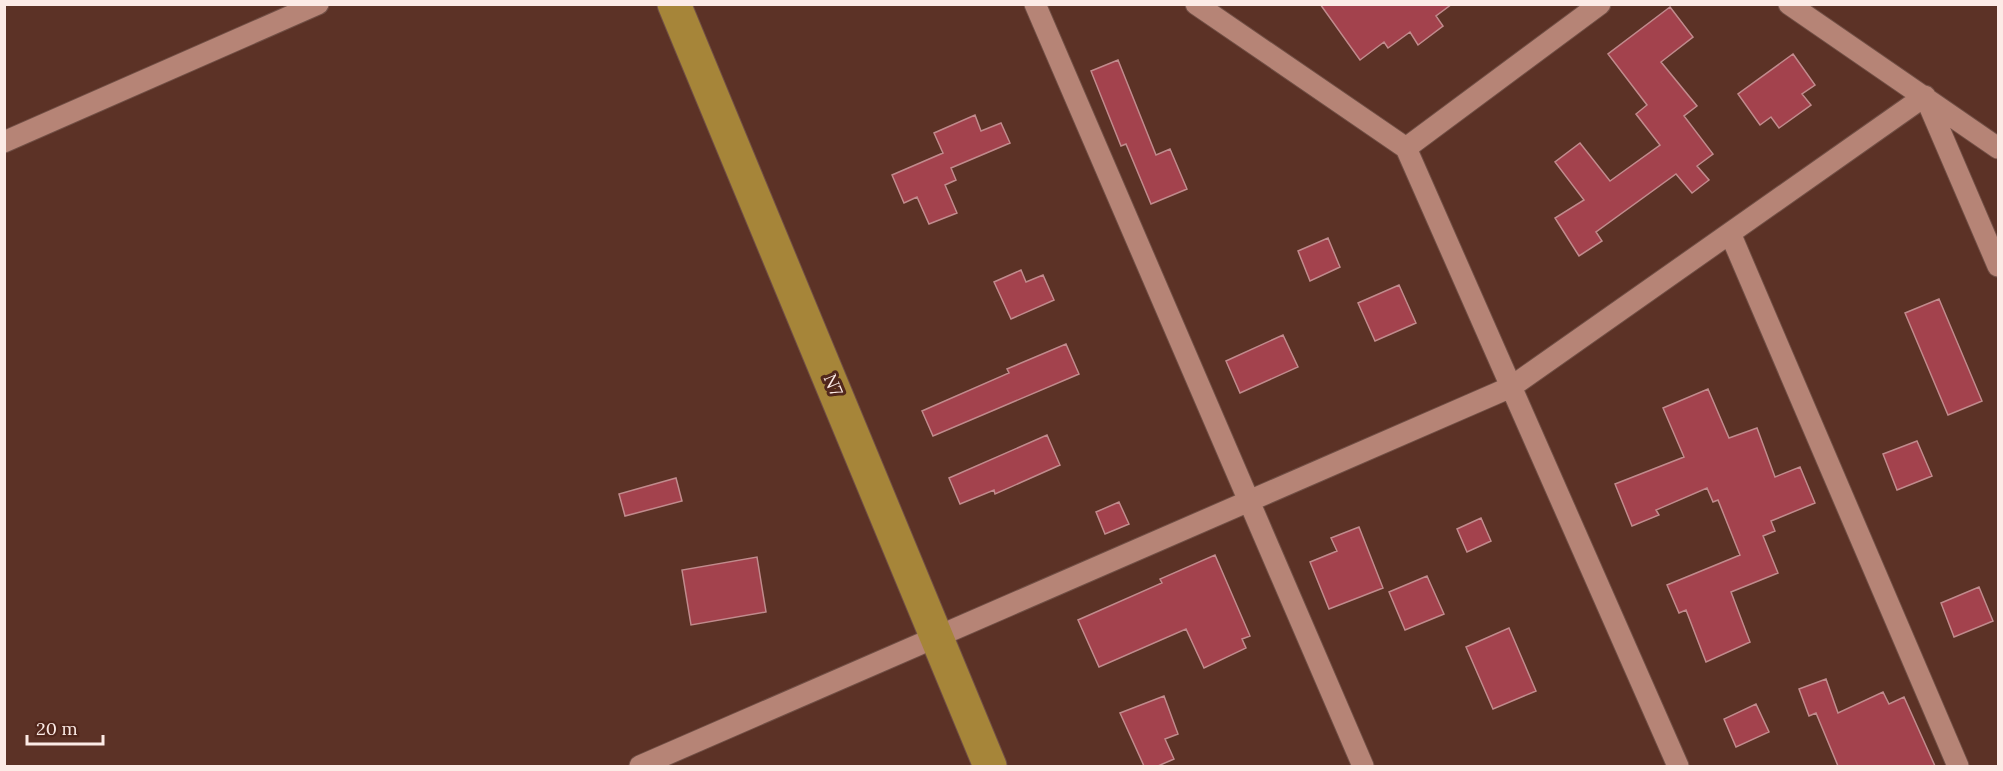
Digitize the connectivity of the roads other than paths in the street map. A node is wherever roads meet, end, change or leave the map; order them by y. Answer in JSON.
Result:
{"nodes":[{"id":1,"x":318,"y":4,"type":"edge"},
{"id":2,"x":674,"y":4,"type":"edge"},
{"id":3,"x":1035,"y":4,"type":"edge"},
{"id":4,"x":1196,"y":4,"type":"edge"},
{"id":5,"x":1600,"y":4,"type":"edge"},
{"id":6,"x":1789,"y":4,"type":"edge"},
{"id":7,"x":1925,"y":96,"type":"junction"},
{"id":8,"x":4,"y":142,"type":"edge"},
{"id":9,"x":1406,"y":148,"type":"junction"},
{"id":10,"x":1998,"y":148,"type":"edge"},
{"id":11,"x":1730,"y":233,"type":"junction"},
{"id":12,"x":1998,"y":266,"type":"edge"},
{"id":13,"x":1511,"y":387,"type":"junction"},
{"id":14,"x":1249,"y":502,"type":"junction"},
{"id":15,"x":938,"y":638,"type":"junction"},
{"id":16,"x":640,"y":766,"type":"edge"},
{"id":17,"x":990,"y":766,"type":"edge"},
{"id":18,"x":1363,"y":766,"type":"edge"},
{"id":19,"x":1678,"y":766,"type":"edge"},
{"id":20,"x":1958,"y":766,"type":"edge"}],
"edges":[{"from":1,"to":8,"type":"street"},
{"from":2,"to":15,"type":"main road","name":"N7"},
{"from":3,"to":14,"type":"street"},
{"from":4,"to":9,"type":"street"},
{"from":5,"to":9,"type":"street"},
{"from":6,"to":7,"type":"street"},
{"from":7,"to":10,"type":"street"},
{"from":7,"to":11,"type":"street"},
{"from":7,"to":12,"type":"street"},
{"from":9,"to":13,"type":"street"},
{"from":11,"to":13,"type":"street"},
{"from":11,"to":20,"type":"street"},
{"from":13,"to":14,"type":"street"},
{"from":13,"to":19,"type":"street"},
{"from":14,"to":15,"type":"street"},
{"from":14,"to":18,"type":"street"},
{"from":15,"to":16,"type":"street"},
{"from":15,"to":17,"type":"main road","name":"N7"}]}
